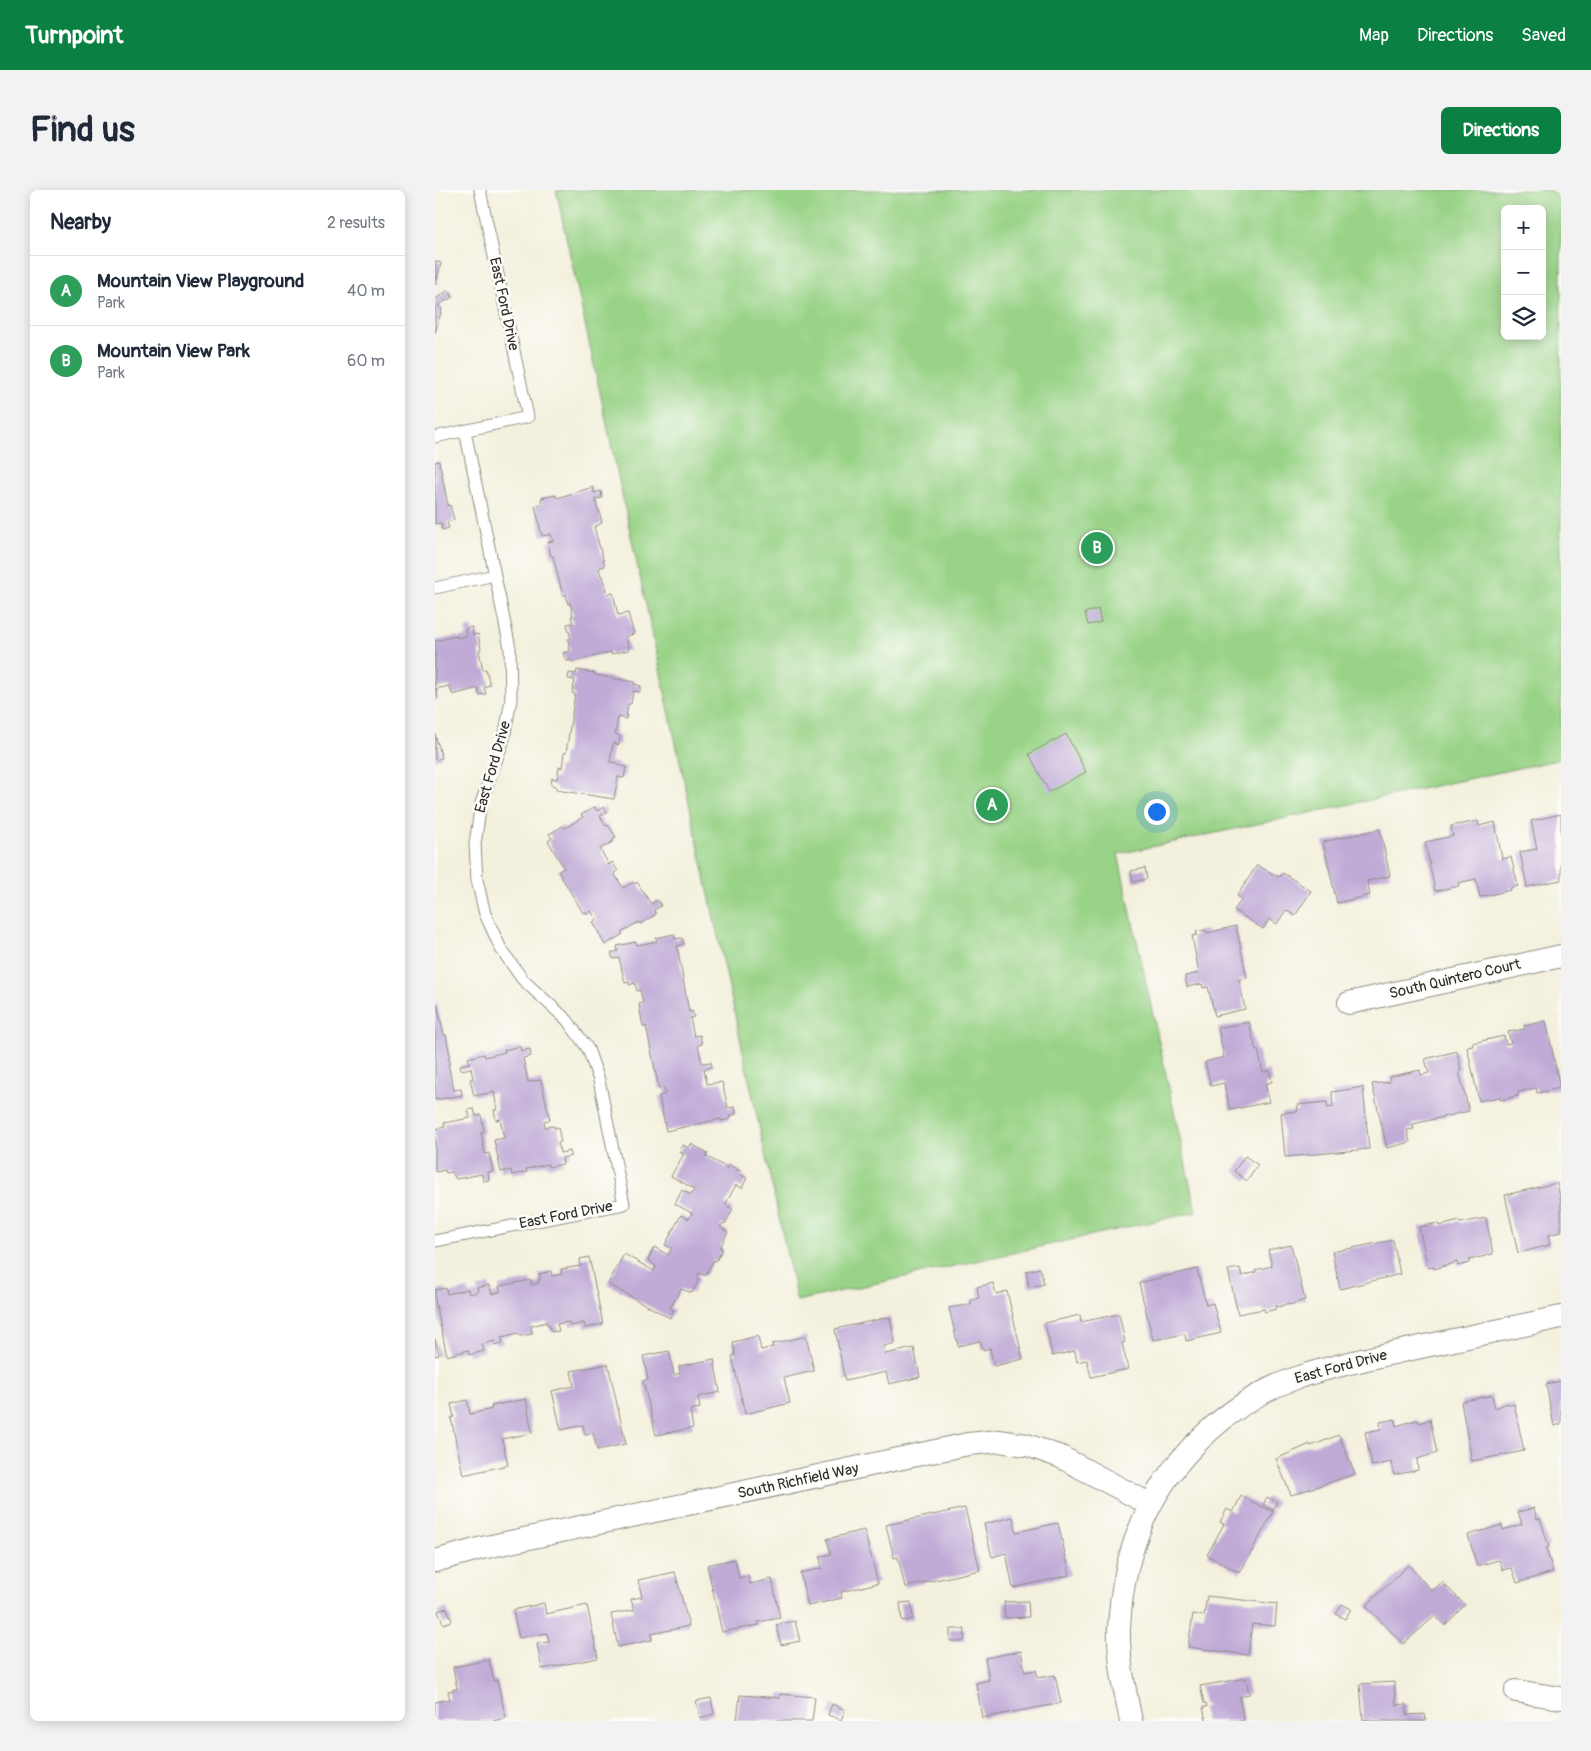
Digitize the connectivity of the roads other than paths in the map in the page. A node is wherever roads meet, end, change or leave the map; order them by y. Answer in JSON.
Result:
{"nodes":[{"id":1,"x":480,"y":190,"type":"edge"},
{"id":2,"x":465,"y":431,"type":"junction"},
{"id":3,"x":435,"y":437,"type":"edge"},
{"id":4,"x":495,"y":575,"type":"junction"},
{"id":5,"x":435,"y":588,"type":"edge"},
{"id":6,"x":1561,"y":956,"type":"edge"},
{"id":7,"x":1349,"y":1003,"type":"dead end"},
{"id":8,"x":435,"y":1241,"type":"edge"},
{"id":9,"x":1561,"y":1317,"type":"edge"},
{"id":10,"x":1151,"y":1505,"type":"junction"},
{"id":11,"x":435,"y":1561,"type":"edge"},
{"id":12,"x":1517,"y":1691,"type":"dead end"},
{"id":13,"x":1561,"y":1698,"type":"edge"},
{"id":14,"x":1131,"y":1721,"type":"edge"}],
"edges":[{"from":1,"to":2,"type":"lane","name":"East Ford Drive"},
{"from":2,"to":3,"type":"lane"},
{"from":2,"to":4,"type":"lane","name":"East Ford Drive"},
{"from":4,"to":5,"type":"lane"},
{"from":4,"to":8,"type":"lane","name":"East Ford Drive"},
{"from":6,"to":7,"type":"street","name":"South Quintero Court"},
{"from":9,"to":10,"type":"street","name":"East Ford Drive"},
{"from":10,"to":11,"type":"street","name":"South Richfield Way"},
{"from":10,"to":14,"type":"street","name":"East Ford Drive"},
{"from":12,"to":13,"type":"street"}]}
